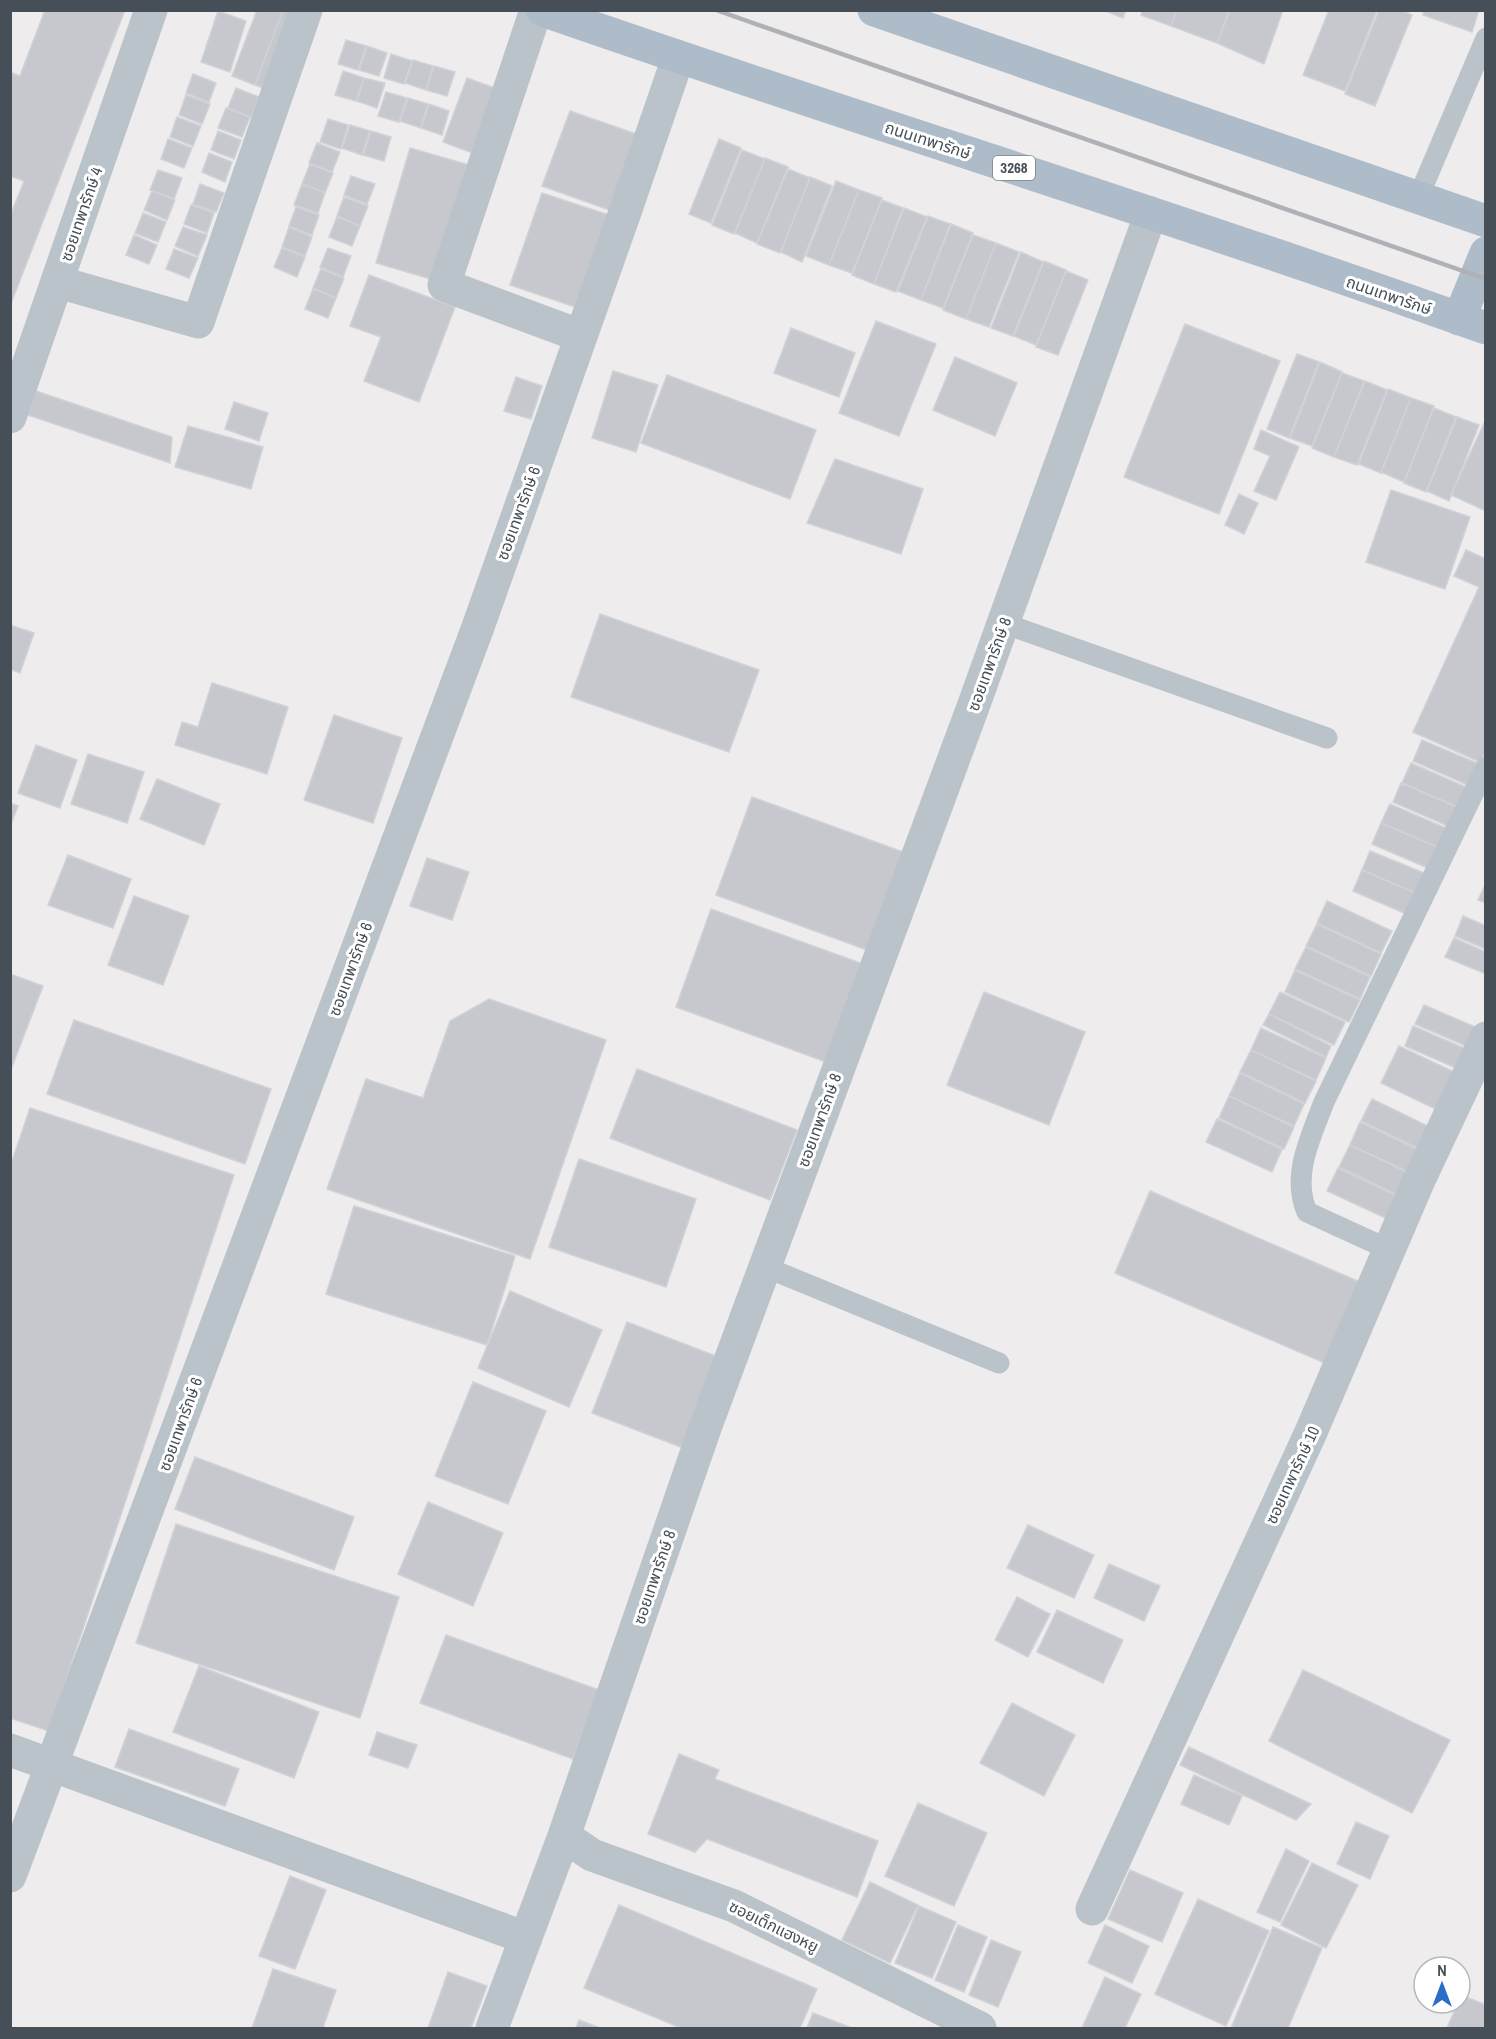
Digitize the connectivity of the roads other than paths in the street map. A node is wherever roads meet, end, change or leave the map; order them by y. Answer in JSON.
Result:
{"nodes":[{"id":1,"x":151,"y":10,"type":"edge"},
{"id":2,"x":306,"y":10,"type":"edge"},
{"id":3,"x":536,"y":10,"type":"edge"},
{"id":4,"x":542,"y":10,"type":"edge"},
{"id":5,"x":874,"y":10,"type":"edge"},
{"id":6,"x":1485,"y":38,"type":"edge"},
{"id":7,"x":678,"y":58,"type":"junction"},
{"id":8,"x":1418,"y":198,"type":"junction"},
{"id":9,"x":1151,"y":213,"type":"junction"},
{"id":10,"x":1485,"y":221,"type":"edge"},
{"id":11,"x":1485,"y":253,"type":"edge"},
{"id":12,"x":58,"y":282,"type":"junction"},
{"id":13,"x":1472,"y":323,"type":"edge"},
{"id":14,"x":581,"y":336,"type":"junction"},
{"id":15,"x":10,"y":417,"type":"edge"},
{"id":16,"x":1003,"y":623,"type":"junction"},
{"id":17,"x":1327,"y":738,"type":"dead end"},
{"id":18,"x":1485,"y":767,"type":"edge"},
{"id":19,"x":1485,"y":1038,"type":"edge"},
{"id":20,"x":1390,"y":1250,"type":"junction"},
{"id":21,"x":765,"y":1267,"type":"junction"},
{"id":22,"x":999,"y":1363,"type":"dead end"},
{"id":23,"x":10,"y":1750,"type":"edge"},
{"id":24,"x":53,"y":1764,"type":"junction"},
{"id":25,"x":564,"y":1836,"type":"junction"},
{"id":26,"x":10,"y":1876,"type":"edge"},
{"id":27,"x":1092,"y":1909,"type":"dead end"},
{"id":28,"x":526,"y":1938,"type":"junction"},
{"id":29,"x":492,"y":2028,"type":"edge"},
{"id":30,"x":980,"y":2028,"type":"edge"}],
"edges":[{"from":1,"to":12,"type":"street","name":"ซอยเทพารักษ์ 4"},
{"from":2,"to":12,"type":"street"},
{"from":3,"to":14,"type":"street"},
{"from":4,"to":7,"type":"main road","name":"ถนนเทพารักษ์","number":"3268"},
{"from":5,"to":8,"type":"main road"},
{"from":6,"to":8,"type":"lane"},
{"from":7,"to":9,"type":"main road","name":"ถนนเทพารักษ์","number":"3268"},
{"from":7,"to":14,"type":"street","name":"ซอยเทพารักษ์ 6"},
{"from":8,"to":10,"type":"main road"},
{"from":9,"to":13,"type":"main road","name":"ถนนเทพารักษ์","number":"3268"},
{"from":9,"to":16,"type":"street","name":"ซอยเทพารักษ์ 8"},
{"from":11,"to":13,"type":"main road"},
{"from":12,"to":15,"type":"street","name":"ซอยเทพารักษ์ 4"},
{"from":14,"to":24,"type":"street","name":"ซอยเทพารักษ์ 6"},
{"from":16,"to":17,"type":"lane"},
{"from":16,"to":21,"type":"street","name":"ซอยเทพารักษ์ 8"},
{"from":18,"to":20,"type":"lane"},
{"from":19,"to":20,"type":"street","name":"ซอยเทพารักษ์ 10"},
{"from":20,"to":27,"type":"street","name":"ซอยเทพารักษ์ 10"},
{"from":21,"to":22,"type":"lane"},
{"from":21,"to":25,"type":"street","name":"ซอยเทพารักษ์ 8"},
{"from":23,"to":24,"type":"street"},
{"from":24,"to":26,"type":"street","name":"ซอยเทพารักษ์ 6"},
{"from":24,"to":28,"type":"street"},
{"from":25,"to":28,"type":"street","name":"ซอยเทพารักษ์ 8"},
{"from":25,"to":30,"type":"street","name":"ซอยเต็กแฮงหยู"},
{"from":28,"to":29,"type":"street","name":"ซอยเทพารักษ์ 8"}]}
